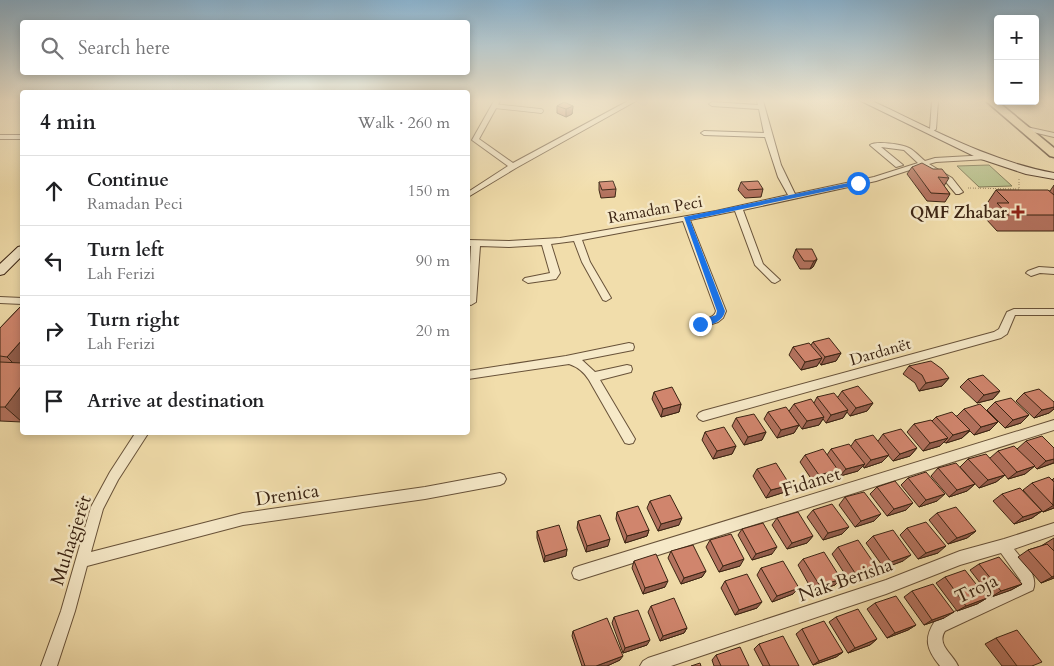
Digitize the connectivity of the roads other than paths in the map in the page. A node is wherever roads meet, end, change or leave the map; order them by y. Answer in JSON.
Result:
{"nodes":[{"id":1,"x":576,"y":132,"type":"edge"},
{"id":2,"x":767,"y":132,"type":"edge"},
{"id":3,"x":933,"y":132,"type":"edge"},
{"id":4,"x":1027,"y":132,"type":"edge"},
{"id":5,"x":1041,"y":132,"type":"edge"},
{"id":6,"x":704,"y":133,"type":"dead end"},
{"id":7,"x":768,"y":135,"type":"junction"},
{"id":8,"x":1054,"y":135,"type":"edge"},
{"id":9,"x":0,"y":137,"type":"edge"},
{"id":10,"x":20,"y":137,"type":"edge"},
{"id":11,"x":471,"y":139,"type":"edge"},
{"id":12,"x":1054,"y":154,"type":"edge"},
{"id":13,"x":988,"y":157,"type":"junction"},
{"id":14,"x":925,"y":163,"type":"junction"},
{"id":15,"x":899,"y":165,"type":"dead end"},
{"id":16,"x":513,"y":166,"type":"junction"},
{"id":17,"x":1054,"y":176,"type":"edge"},
{"id":18,"x":958,"y":190,"type":"road end"},
{"id":19,"x":470,"y":194,"type":"edge"},
{"id":20,"x":792,"y":196,"type":"junction"},
{"id":21,"x":738,"y":208,"type":"junction"},
{"id":22,"x":686,"y":219,"type":"junction"},
{"id":23,"x":577,"y":238,"type":"junction"},
{"id":24,"x":546,"y":242,"type":"junction"},
{"id":25,"x":472,"y":243,"type":"edge"},
{"id":26,"x":20,"y":252,"type":"edge"},
{"id":27,"x":1054,"y":271,"type":"edge"},
{"id":28,"x":0,"y":272,"type":"edge"},
{"id":29,"x":1031,"y":273,"type":"dead end"},
{"id":30,"x":528,"y":280,"type":"dead end"},
{"id":31,"x":775,"y":280,"type":"dead end"},
{"id":32,"x":606,"y":298,"type":"dead end"},
{"id":33,"x":0,"y":300,"type":"edge"},
{"id":34,"x":20,"y":301,"type":"edge"},
{"id":35,"x":471,"y":302,"type":"dead end"},
{"id":36,"x":1054,"y":312,"type":"edge"},
{"id":37,"x":700,"y":324,"type":"dead end"},
{"id":38,"x":630,"y":347,"type":"dead end"},
{"id":39,"x":569,"y":360,"type":"junction"},
{"id":40,"x":628,"y":369,"type":"dead end"},
{"id":41,"x":470,"y":375,"type":"edge"},
{"id":42,"x":593,"y":377,"type":"junction"},
{"id":43,"x":704,"y":416,"type":"dead end"},
{"id":44,"x":1054,"y":425,"type":"edge"},
{"id":45,"x":141,"y":435,"type":"edge"},
{"id":46,"x":629,"y":439,"type":"dead end"},
{"id":47,"x":500,"y":479,"type":"dead end"},
{"id":48,"x":1054,"y":528,"type":"edge"},
{"id":49,"x":1004,"y":546,"type":"junction"},
{"id":50,"x":82,"y":561,"type":"junction"},
{"id":51,"x":579,"y":574,"type":"dead end"},
{"id":52,"x":49,"y":666,"type":"edge"},
{"id":53,"x":648,"y":666,"type":"edge"},
{"id":54,"x":950,"y":666,"type":"edge"}],
"edges":[{"from":1,"to":16,"type":"street"},
{"from":2,"to":7,"type":"street"},
{"from":3,"to":13,"type":"street"},
{"from":4,"to":12,"type":"main road"},
{"from":5,"to":8,"type":"street"},
{"from":6,"to":7,"type":"street"},
{"from":7,"to":20,"type":"street"},
{"from":9,"to":10,"type":"street"},
{"from":11,"to":16,"type":"street"},
{"from":13,"to":14,"type":"street","name":"Ramadan Peci"},
{"from":13,"to":17,"type":"street"},
{"from":14,"to":15,"type":"street"},
{"from":14,"to":18,"type":"street"},
{"from":14,"to":20,"type":"street","name":"Ramadan Peci"},
{"from":16,"to":19,"type":"street"},
{"from":20,"to":21,"type":"street","name":"Ramadan Peci"},
{"from":21,"to":22,"type":"street","name":"Ramadan Peci"},
{"from":21,"to":31,"type":"street"},
{"from":22,"to":23,"type":"street","name":"Ramadan Peci"},
{"from":22,"to":37,"type":"street"},
{"from":23,"to":24,"type":"street","name":"Ramadan Peci"},
{"from":23,"to":32,"type":"street"},
{"from":24,"to":25,"type":"street","name":"Ramadan Peci"},
{"from":24,"to":30,"type":"street"},
{"from":25,"to":35,"type":"street","name":"Ramadan Peci"},
{"from":26,"to":28,"type":"street"},
{"from":27,"to":29,"type":"street"},
{"from":33,"to":34,"type":"street"},
{"from":36,"to":43,"type":"street","name":"Dardanët"},
{"from":38,"to":39,"type":"street"},
{"from":39,"to":41,"type":"street"},
{"from":39,"to":42,"type":"street"},
{"from":40,"to":42,"type":"street"},
{"from":42,"to":46,"type":"street"},
{"from":44,"to":51,"type":"street","name":"Fidanet"},
{"from":45,"to":50,"type":"street","name":"Muhagjerët"},
{"from":47,"to":50,"type":"street","name":"Drenica"},
{"from":48,"to":49,"type":"street","name":"Nak Berisha"},
{"from":49,"to":53,"type":"street","name":"Nak Berisha"},
{"from":49,"to":54,"type":"street","name":"Troja"},
{"from":50,"to":52,"type":"street","name":"Muhagjerët"}]}
